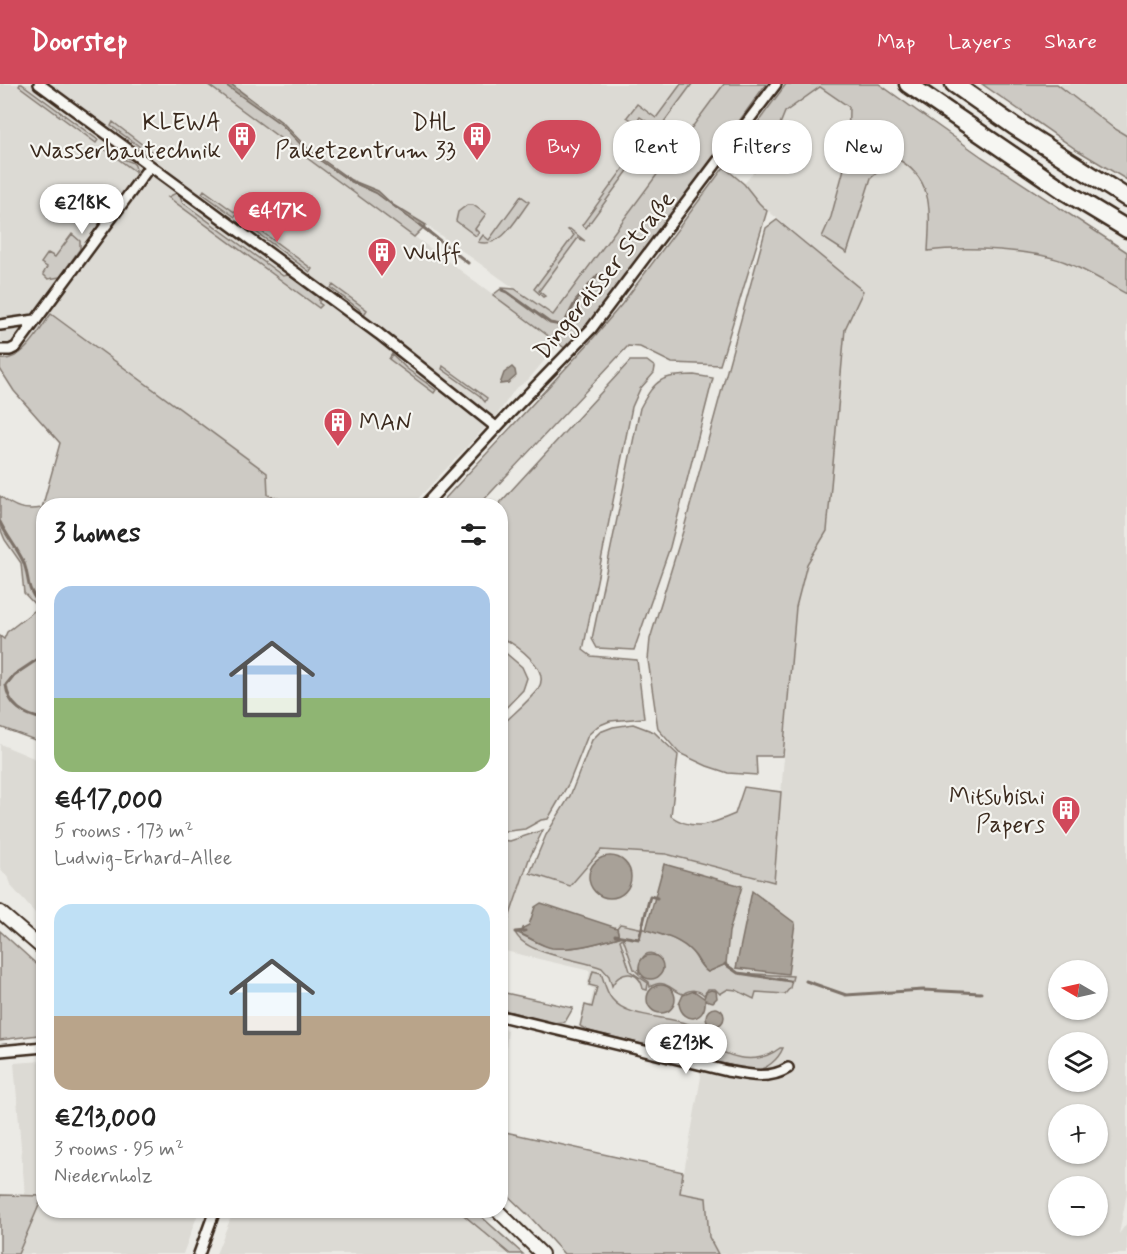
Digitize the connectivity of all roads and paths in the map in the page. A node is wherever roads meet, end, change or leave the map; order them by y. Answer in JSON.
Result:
{"nodes":[{"id":1,"x":39,"y":84,"type":"edge"},
{"id":2,"x":776,"y":84,"type":"edge"},
{"id":3,"x":908,"y":84,"type":"edge"},
{"id":4,"x":954,"y":84,"type":"edge"},
{"id":5,"x":150,"y":166,"type":"junction"},
{"id":6,"x":1127,"y":198,"type":"edge"},
{"id":7,"x":1127,"y":229,"type":"edge"},
{"id":8,"x":35,"y":320,"type":"junction"},
{"id":9,"x":0,"y":326,"type":"edge"},
{"id":10,"x":0,"y":350,"type":"edge"},
{"id":11,"x":496,"y":427,"type":"junction"},
{"id":12,"x":431,"y":498,"type":"edge"},
{"id":13,"x":0,"y":912,"type":"edge"},
{"id":14,"x":36,"y":943,"type":"edge"},
{"id":15,"x":508,"y":1018,"type":"edge"},
{"id":16,"x":36,"y":1048,"type":"edge"},
{"id":17,"x":0,"y":1051,"type":"edge"},
{"id":18,"x":788,"y":1068,"type":"dead end"},
{"id":19,"x":212,"y":1218,"type":"edge"},
{"id":20,"x":505,"y":1218,"type":"edge"},
{"id":21,"x":199,"y":1254,"type":"edge"},
{"id":22,"x":542,"y":1254,"type":"edge"}],
"edges":[{"from":1,"to":5,"type":"street"},
{"from":2,"to":11,"type":"street","name":"Dingerdisser Straße"},
{"from":3,"to":7,"type":"highway"},
{"from":4,"to":6,"type":"highway"},
{"from":5,"to":8,"type":"street"},
{"from":5,"to":11,"type":"street"},
{"from":8,"to":9,"type":"street"},
{"from":8,"to":10,"type":"street"},
{"from":11,"to":12,"type":"street","name":"Dingerdisser Straße"},
{"from":13,"to":14,"type":"main road"},
{"from":15,"to":18,"type":"street"},
{"from":16,"to":17,"type":"street"},
{"from":19,"to":21,"type":"street"},
{"from":20,"to":22,"type":"main road"}]}
